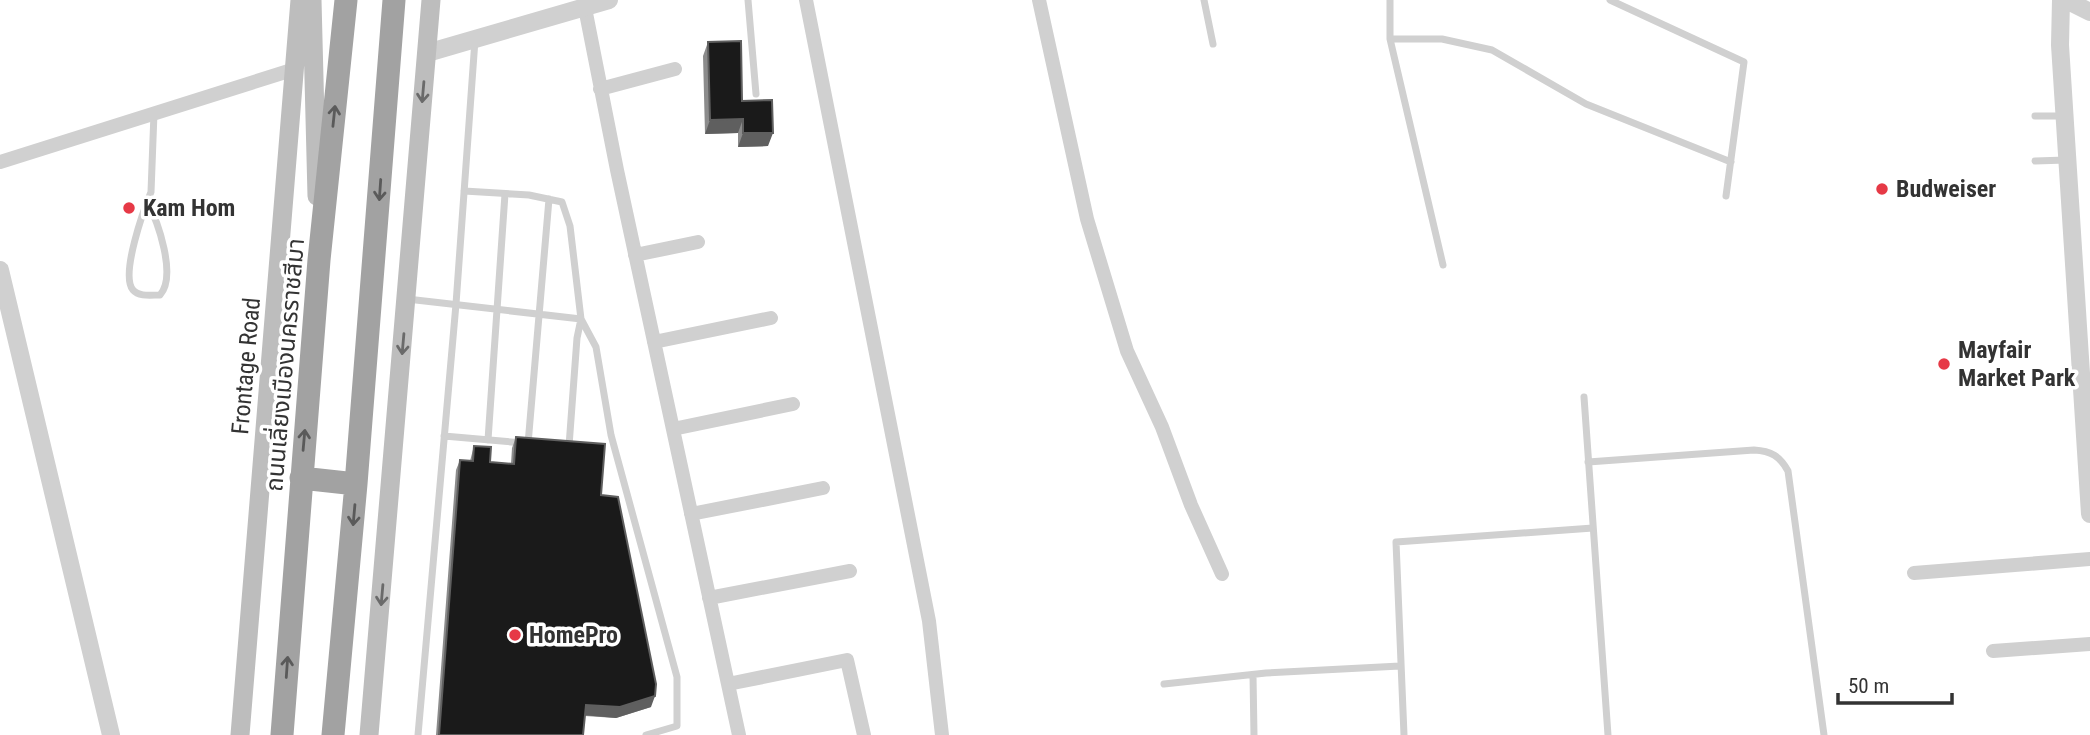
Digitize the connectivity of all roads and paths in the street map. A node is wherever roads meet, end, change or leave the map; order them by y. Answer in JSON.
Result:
{"nodes":[{"id":1,"x":300,"y":0,"type":"edge"},
{"id":2,"x":312,"y":0,"type":"edge"},
{"id":3,"x":346,"y":0,"type":"edge"},
{"id":4,"x":394,"y":0,"type":"edge"},
{"id":5,"x":431,"y":0,"type":"edge"},
{"id":6,"x":609,"y":0,"type":"edge"},
{"id":7,"x":748,"y":0,"type":"edge"},
{"id":8,"x":806,"y":0,"type":"edge"},
{"id":9,"x":1039,"y":0,"type":"edge"},
{"id":10,"x":1204,"y":0,"type":"edge"},
{"id":11,"x":1390,"y":0,"type":"edge"},
{"id":12,"x":1610,"y":0,"type":"edge"},
{"id":13,"x":2060,"y":0,"type":"edge"},
{"id":14,"x":2066,"y":0,"type":"edge"},
{"id":15,"x":585,"y":8,"type":"junction"},
{"id":16,"x":2090,"y":12,"type":"edge"},
{"id":17,"x":475,"y":39,"type":"junction"},
{"id":18,"x":1390,"y":39,"type":"junction"},
{"id":19,"x":1213,"y":44,"type":"dead end"},
{"id":20,"x":426,"y":53,"type":"junction"},
{"id":21,"x":295,"y":69,"type":"junction"},
{"id":22,"x":674,"y":69,"type":"dead end"},
{"id":23,"x":600,"y":89,"type":"junction"},
{"id":24,"x":757,"y":94,"type":"dead end"},
{"id":25,"x":154,"y":113,"type":"junction"},
{"id":26,"x":2035,"y":116,"type":"dead end"},
{"id":27,"x":2065,"y":116,"type":"junction"},
{"id":28,"x":2067,"y":160,"type":"junction"},
{"id":29,"x":2035,"y":161,"type":"dead end"},
{"id":30,"x":0,"y":162,"type":"edge"},
{"id":31,"x":1731,"y":162,"type":"junction"},
{"id":32,"x":464,"y":191,"type":"junction"},
{"id":33,"x":505,"y":194,"type":"junction"},
{"id":34,"x":1726,"y":196,"type":"dead end"},
{"id":35,"x":549,"y":199,"type":"junction"},
{"id":36,"x":147,"y":202,"type":"junction"},
{"id":37,"x":698,"y":242,"type":"dead end"},
{"id":38,"x":635,"y":255,"type":"junction"},
{"id":39,"x":319,"y":260,"type":"junction"},
{"id":40,"x":1443,"y":265,"type":"dead end"},
{"id":41,"x":0,"y":270,"type":"edge"},
{"id":42,"x":407,"y":299,"type":"junction"},
{"id":43,"x":456,"y":304,"type":"junction"},
{"id":44,"x":498,"y":309,"type":"junction"},
{"id":45,"x":541,"y":313,"type":"junction"},
{"id":46,"x":771,"y":318,"type":"dead end"},
{"id":47,"x":581,"y":319,"type":"junction"},
{"id":48,"x":654,"y":342,"type":"junction"},
{"id":49,"x":1584,"y":397,"type":"dead end"},
{"id":50,"x":793,"y":404,"type":"dead end"},
{"id":51,"x":673,"y":429,"type":"junction"},
{"id":52,"x":444,"y":436,"type":"junction"},
{"id":53,"x":488,"y":440,"type":"junction"},
{"id":54,"x":528,"y":444,"type":"junction"},
{"id":55,"x":541,"y":444,"type":"edge"},
{"id":56,"x":555,"y":445,"type":"edge"},
{"id":57,"x":569,"y":446,"type":"junction"},
{"id":58,"x":580,"y":447,"type":"edge"},
{"id":59,"x":603,"y":448,"type":"edge"},
{"id":60,"x":614,"y":449,"type":"junction"},
{"id":61,"x":1588,"y":462,"type":"junction"},
{"id":62,"x":301,"y":478,"type":"junction"},
{"id":63,"x":356,"y":484,"type":"junction"},
{"id":64,"x":823,"y":488,"type":"dead end"},
{"id":65,"x":691,"y":514,"type":"junction"},
{"id":66,"x":2090,"y":514,"type":"edge"},
{"id":67,"x":1593,"y":528,"type":"junction"},
{"id":68,"x":2090,"y":559,"type":"edge"},
{"id":69,"x":850,"y":571,"type":"dead end"},
{"id":70,"x":1914,"y":573,"type":"dead end"},
{"id":71,"x":1222,"y":574,"type":"dead end"},
{"id":72,"x":709,"y":598,"type":"junction"},
{"id":73,"x":2090,"y":644,"type":"edge"},
{"id":74,"x":1993,"y":651,"type":"dead end"},
{"id":75,"x":1400,"y":666,"type":"junction"},
{"id":76,"x":1253,"y":675,"type":"junction"},
{"id":77,"x":727,"y":684,"type":"junction"},
{"id":78,"x":1164,"y":684,"type":"dead end"},
{"id":79,"x":333,"y":734,"type":"edge"},
{"id":80,"x":111,"y":735,"type":"edge"},
{"id":81,"x":240,"y":735,"type":"edge"},
{"id":82,"x":282,"y":735,"type":"edge"},
{"id":83,"x":369,"y":735,"type":"edge"},
{"id":84,"x":418,"y":735,"type":"edge"},
{"id":85,"x":646,"y":735,"type":"edge"},
{"id":86,"x":738,"y":735,"type":"edge"},
{"id":87,"x":864,"y":735,"type":"edge"},
{"id":88,"x":942,"y":735,"type":"edge"},
{"id":89,"x":1254,"y":735,"type":"edge"},
{"id":90,"x":1404,"y":735,"type":"edge"},
{"id":91,"x":1608,"y":735,"type":"edge"},
{"id":92,"x":1824,"y":735,"type":"edge"}],
"edges":[{"from":1,"to":21,"type":"main road","name":"Frontage Road"},
{"from":2,"to":39,"type":"main road"},
{"from":39,"to":3,"type":"highway","name":"ถนนเลี่ยงเมืองนครราชสีมา","one_way":true},
{"from":4,"to":63,"type":"highway","one_way":true},
{"from":5,"to":20,"type":"main road"},
{"from":6,"to":15,"type":"street"},
{"from":7,"to":24,"type":"lane"},
{"from":8,"to":88,"type":"street"},
{"from":9,"to":71,"type":"street"},
{"from":10,"to":19,"type":"lane"},
{"from":11,"to":18,"type":"lane"},
{"from":12,"to":31,"type":"lane"},
{"from":13,"to":27,"type":"street"},
{"from":14,"to":16,"type":"street"},
{"from":15,"to":17,"type":"street"},
{"from":15,"to":23,"type":"street"},
{"from":17,"to":20,"type":"street"},
{"from":17,"to":32,"type":"lane"},
{"from":18,"to":31,"type":"lane"},
{"from":18,"to":40,"type":"lane"},
{"from":20,"to":42,"type":"main road","one_way":true},
{"from":21,"to":25,"type":"street"},
{"from":21,"to":81,"type":"main road","name":"Frontage Road"},
{"from":22,"to":23,"type":"street"},
{"from":23,"to":38,"type":"street"},
{"from":25,"to":30,"type":"street"},
{"from":25,"to":36,"type":"lane"},
{"from":26,"to":27,"type":"lane"},
{"from":27,"to":28,"type":"street"},
{"from":28,"to":29,"type":"lane"},
{"from":28,"to":66,"type":"street"},
{"from":31,"to":34,"type":"lane"},
{"from":32,"to":33,"type":"lane"},
{"from":32,"to":43,"type":"lane"},
{"from":33,"to":35,"type":"lane"},
{"from":33,"to":44,"type":"lane"},
{"from":35,"to":45,"type":"lane"},
{"from":35,"to":47,"type":"lane"},
{"from":36,"to":36,"type":"lane"},
{"from":37,"to":38,"type":"street"},
{"from":38,"to":48,"type":"street"},
{"from":62,"to":39,"type":"highway","name":"ถนนเลี่ยงเมืองนครราชสีมา","one_way":true},
{"from":41,"to":80,"type":"street"},
{"from":42,"to":43,"type":"lane"},
{"from":42,"to":83,"type":"main road","one_way":true},
{"from":43,"to":44,"type":"lane"},
{"from":43,"to":52,"type":"lane"},
{"from":44,"to":45,"type":"lane"},
{"from":44,"to":53,"type":"lane"},
{"from":45,"to":47,"type":"lane"},
{"from":45,"to":54,"type":"lane"},
{"from":46,"to":48,"type":"street"},
{"from":47,"to":57,"type":"lane"},
{"from":47,"to":60,"type":"lane"},
{"from":48,"to":51,"type":"street"},
{"from":49,"to":61,"type":"lane"},
{"from":50,"to":51,"type":"street"},
{"from":51,"to":65,"type":"street"},
{"from":52,"to":53,"type":"lane"},
{"from":52,"to":84,"type":"lane"},
{"from":53,"to":54,"type":"lane"},
{"from":54,"to":55,"type":"lane"},
{"from":56,"to":57,"type":"lane"},
{"from":57,"to":58,"type":"lane"},
{"from":59,"to":60,"type":"lane"},
{"from":60,"to":85,"type":"lane"},
{"from":61,"to":67,"type":"lane"},
{"from":61,"to":92,"type":"lane"},
{"from":62,"to":63,"type":"highway"},
{"from":82,"to":62,"type":"highway","name":"ถนนเลี่ยงเมืองนครราชสีมา","one_way":true},
{"from":63,"to":79,"type":"highway","one_way":true},
{"from":64,"to":65,"type":"street"},
{"from":65,"to":72,"type":"street"},
{"from":67,"to":75,"type":"lane"},
{"from":67,"to":91,"type":"lane"},
{"from":68,"to":70,"type":"street"},
{"from":69,"to":72,"type":"street"},
{"from":72,"to":77,"type":"street"},
{"from":73,"to":74,"type":"street"},
{"from":75,"to":76,"type":"lane"},
{"from":75,"to":90,"type":"lane"},
{"from":76,"to":78,"type":"lane"},
{"from":76,"to":89,"type":"lane"},
{"from":77,"to":86,"type":"street"},
{"from":77,"to":87,"type":"street"}]}
